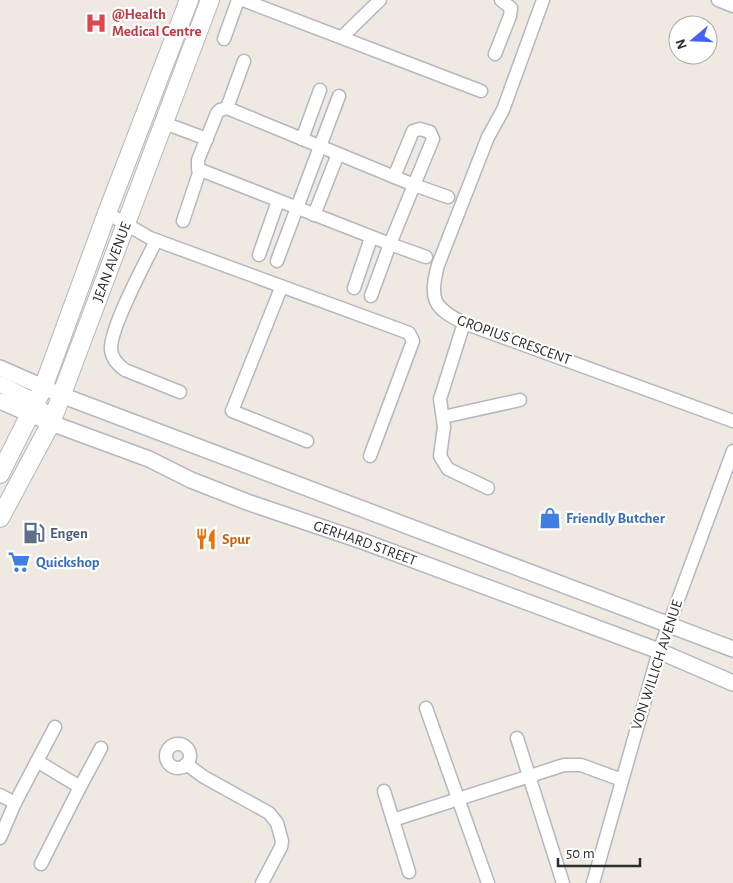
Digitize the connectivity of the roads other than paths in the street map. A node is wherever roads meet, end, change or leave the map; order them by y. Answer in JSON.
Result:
{"nodes":[{"id":1,"x":189,"y":0,"type":"edge"},
{"id":2,"x":210,"y":0,"type":"edge"},
{"id":3,"x":238,"y":0,"type":"edge"},
{"id":4,"x":243,"y":0,"type":"edge"},
{"id":5,"x":380,"y":0,"type":"edge"},
{"id":6,"x":501,"y":0,"type":"edge"},
{"id":7,"x":543,"y":0,"type":"edge"},
{"id":8,"x":718,"y":0,"type":"edge"},
{"id":9,"x":733,"y":6,"type":"edge"},
{"id":10,"x":342,"y":37,"type":"junction"},
{"id":11,"x":224,"y":39,"type":"dead end"},
{"id":12,"x":495,"y":54,"type":"dead end"},
{"id":13,"x":244,"y":61,"type":"dead end"},
{"id":14,"x":320,"y":90,"type":"dead end"},
{"id":15,"x":481,"y":91,"type":"dead end"},
{"id":16,"x":339,"y":96,"type":"dead end"},
{"id":17,"x":227,"y":108,"type":"junction"},
{"id":18,"x":164,"y":123,"type":"junction"},
{"id":19,"x":302,"y":138,"type":"junction"},
{"id":20,"x":207,"y":139,"type":"junction"},
{"id":21,"x":320,"y":146,"type":"junction"},
{"id":22,"x":338,"y":154,"type":"junction"},
{"id":23,"x":200,"y":170,"type":"junction"},
{"id":24,"x":394,"y":178,"type":"junction"},
{"id":25,"x":414,"y":185,"type":"junction"},
{"id":26,"x":448,"y":197,"type":"dead end"},
{"id":27,"x":278,"y":201,"type":"junction"},
{"id":28,"x":296,"y":208,"type":"junction"},
{"id":29,"x":107,"y":213,"type":"junction"},
{"id":30,"x":314,"y":215,"type":"junction"},
{"id":31,"x":183,"y":222,"type":"dead end"},
{"id":32,"x":126,"y":223,"type":"junction"},
{"id":33,"x":371,"y":238,"type":"junction"},
{"id":34,"x":156,"y":241,"type":"junction"},
{"id":35,"x":390,"y":244,"type":"junction"},
{"id":36,"x":259,"y":255,"type":"dead end"},
{"id":37,"x":426,"y":257,"type":"dead end"},
{"id":38,"x":277,"y":261,"type":"dead end"},
{"id":39,"x":282,"y":288,"type":"junction"},
{"id":40,"x":354,"y":288,"type":"dead end"},
{"id":41,"x":371,"y":296,"type":"dead end"},
{"id":42,"x":464,"y":323,"type":"junction"},
{"id":43,"x":0,"y":368,"type":"edge"},
{"id":44,"x":0,"y":384,"type":"edge"},
{"id":45,"x":180,"y":392,"type":"dead end"},
{"id":46,"x":61,"y":396,"type":"junction"},
{"id":47,"x":520,"y":400,"type":"dead end"},
{"id":48,"x":0,"y":401,"type":"edge"},
{"id":49,"x":37,"y":402,"type":"junction"},
{"id":50,"x":443,"y":418,"type":"junction"},
{"id":51,"x":733,"y":421,"type":"edge"},
{"id":52,"x":51,"y":424,"type":"junction"},
{"id":53,"x":307,"y":441,"type":"dead end"},
{"id":54,"x":733,"y":451,"type":"edge"},
{"id":55,"x":370,"y":456,"type":"dead end"},
{"id":56,"x":0,"y":474,"type":"edge"},
{"id":57,"x":488,"y":488,"type":"dead end"},
{"id":58,"x":0,"y":518,"type":"edge"},
{"id":59,"x":669,"y":624,"type":"junction"},
{"id":60,"x":733,"y":649,"type":"edge"},
{"id":61,"x":659,"y":650,"type":"junction"},
{"id":62,"x":733,"y":682,"type":"edge"},
{"id":63,"x":426,"y":708,"type":"dead end"},
{"id":64,"x":55,"y":727,"type":"dead end"},
{"id":65,"x":517,"y":738,"type":"dead end"},
{"id":66,"x":101,"y":748,"type":"dead end"},
{"id":67,"x":37,"y":761,"type":"junction"},
{"id":68,"x":186,"y":764,"type":"dead end"},
{"id":69,"x":529,"y":778,"type":"junction"},
{"id":70,"x":622,"y":780,"type":"junction"},
{"id":71,"x":80,"y":787,"type":"junction"},
{"id":72,"x":384,"y":791,"type":"dead end"},
{"id":73,"x":0,"y":795,"type":"edge"},
{"id":74,"x":460,"y":799,"type":"junction"},
{"id":75,"x":14,"y":803,"type":"junction"},
{"id":76,"x":393,"y":820,"type":"junction"},
{"id":77,"x":0,"y":838,"type":"edge"},
{"id":78,"x":41,"y":864,"type":"dead end"},
{"id":79,"x":409,"y":872,"type":"dead end"},
{"id":80,"x":262,"y":883,"type":"edge"},
{"id":81,"x":488,"y":883,"type":"edge"},
{"id":82,"x":564,"y":883,"type":"edge"},
{"id":83,"x":593,"y":883,"type":"edge"}],
"edges":[{"from":1,"to":29,"type":"main road","name":"JEAN AVENUE"},
{"from":2,"to":18,"type":"main road","name":"JEAN AVENUE"},
{"from":3,"to":11,"type":"street"},
{"from":4,"to":10,"type":"street"},
{"from":5,"to":10,"type":"street"},
{"from":6,"to":12,"type":"street"},
{"from":7,"to":42,"type":"street","name":"GROPIUS CRESCENT"},
{"from":8,"to":9,"type":"street"},
{"from":10,"to":15,"type":"street"},
{"from":13,"to":17,"type":"street"},
{"from":14,"to":19,"type":"street"},
{"from":16,"to":21,"type":"street"},
{"from":17,"to":19,"type":"street"},
{"from":17,"to":20,"type":"street"},
{"from":18,"to":20,"type":"street"},
{"from":18,"to":32,"type":"main road","name":"JEAN AVENUE"},
{"from":19,"to":21,"type":"street"},
{"from":20,"to":23,"type":"street"},
{"from":21,"to":22,"type":"street"},
{"from":21,"to":28,"type":"street"},
{"from":22,"to":24,"type":"street"},
{"from":22,"to":30,"type":"street"},
{"from":23,"to":27,"type":"street"},
{"from":23,"to":31,"type":"street"},
{"from":24,"to":25,"type":"street"},
{"from":24,"to":25,"type":"street"},
{"from":25,"to":26,"type":"street"},
{"from":25,"to":35,"type":"street"},
{"from":27,"to":28,"type":"street"},
{"from":27,"to":36,"type":"street"},
{"from":28,"to":30,"type":"street"},
{"from":28,"to":38,"type":"street"},
{"from":29,"to":32,"type":"street"},
{"from":29,"to":49,"type":"main road","name":"JEAN AVENUE"},
{"from":30,"to":33,"type":"street"},
{"from":32,"to":34,"type":"street"},
{"from":32,"to":46,"type":"main road","name":"JEAN AVENUE"},
{"from":33,"to":35,"type":"street"},
{"from":33,"to":40,"type":"street"},
{"from":34,"to":39,"type":"street"},
{"from":34,"to":45,"type":"street"},
{"from":35,"to":37,"type":"street"},
{"from":35,"to":41,"type":"street"},
{"from":39,"to":53,"type":"street"},
{"from":39,"to":55,"type":"street"},
{"from":42,"to":50,"type":"street"},
{"from":42,"to":51,"type":"street","name":"GROPIUS CRESCENT"},
{"from":43,"to":49,"type":"street","name":"GERHARD STREET"},
{"from":44,"to":49,"type":"street"},
{"from":46,"to":49,"type":"street","name":"GERHARD STREET"},
{"from":46,"to":52,"type":"main road","name":"JEAN AVENUE"},
{"from":46,"to":59,"type":"street","name":"GERHARD STREET"},
{"from":47,"to":50,"type":"street"},
{"from":48,"to":49,"type":"street","name":"GERHARD STREET"},
{"from":49,"to":52,"type":"street","name":"GERHARD STREET"},
{"from":49,"to":56,"type":"main road","name":"JEAN AVENUE"},
{"from":50,"to":57,"type":"street"},
{"from":52,"to":58,"type":"main road","name":"JEAN AVENUE"},
{"from":52,"to":61,"type":"street","name":"GERHARD STREET"},
{"from":54,"to":59,"type":"street","name":"VON WILLICH AVENUE"},
{"from":59,"to":60,"type":"street","name":"GERHARD STREET"},
{"from":59,"to":61,"type":"street","name":"VON WILLICH AVENUE"},
{"from":61,"to":62,"type":"street","name":"GERHARD STREET"},
{"from":61,"to":70,"type":"street","name":"VON WILLICH AVENUE"},
{"from":63,"to":74,"type":"street"},
{"from":64,"to":67,"type":"street"},
{"from":65,"to":69,"type":"street"},
{"from":66,"to":71,"type":"street"},
{"from":67,"to":71,"type":"street"},
{"from":67,"to":75,"type":"street"},
{"from":68,"to":80,"type":"street"},
{"from":69,"to":70,"type":"street"},
{"from":69,"to":74,"type":"street"},
{"from":69,"to":82,"type":"street"},
{"from":70,"to":83,"type":"street","name":"VON WILLICH AVENUE"},
{"from":71,"to":78,"type":"street"},
{"from":72,"to":76,"type":"street"},
{"from":73,"to":75,"type":"street"},
{"from":74,"to":76,"type":"street"},
{"from":74,"to":81,"type":"street"},
{"from":75,"to":77,"type":"street"},
{"from":76,"to":79,"type":"street"}]}
